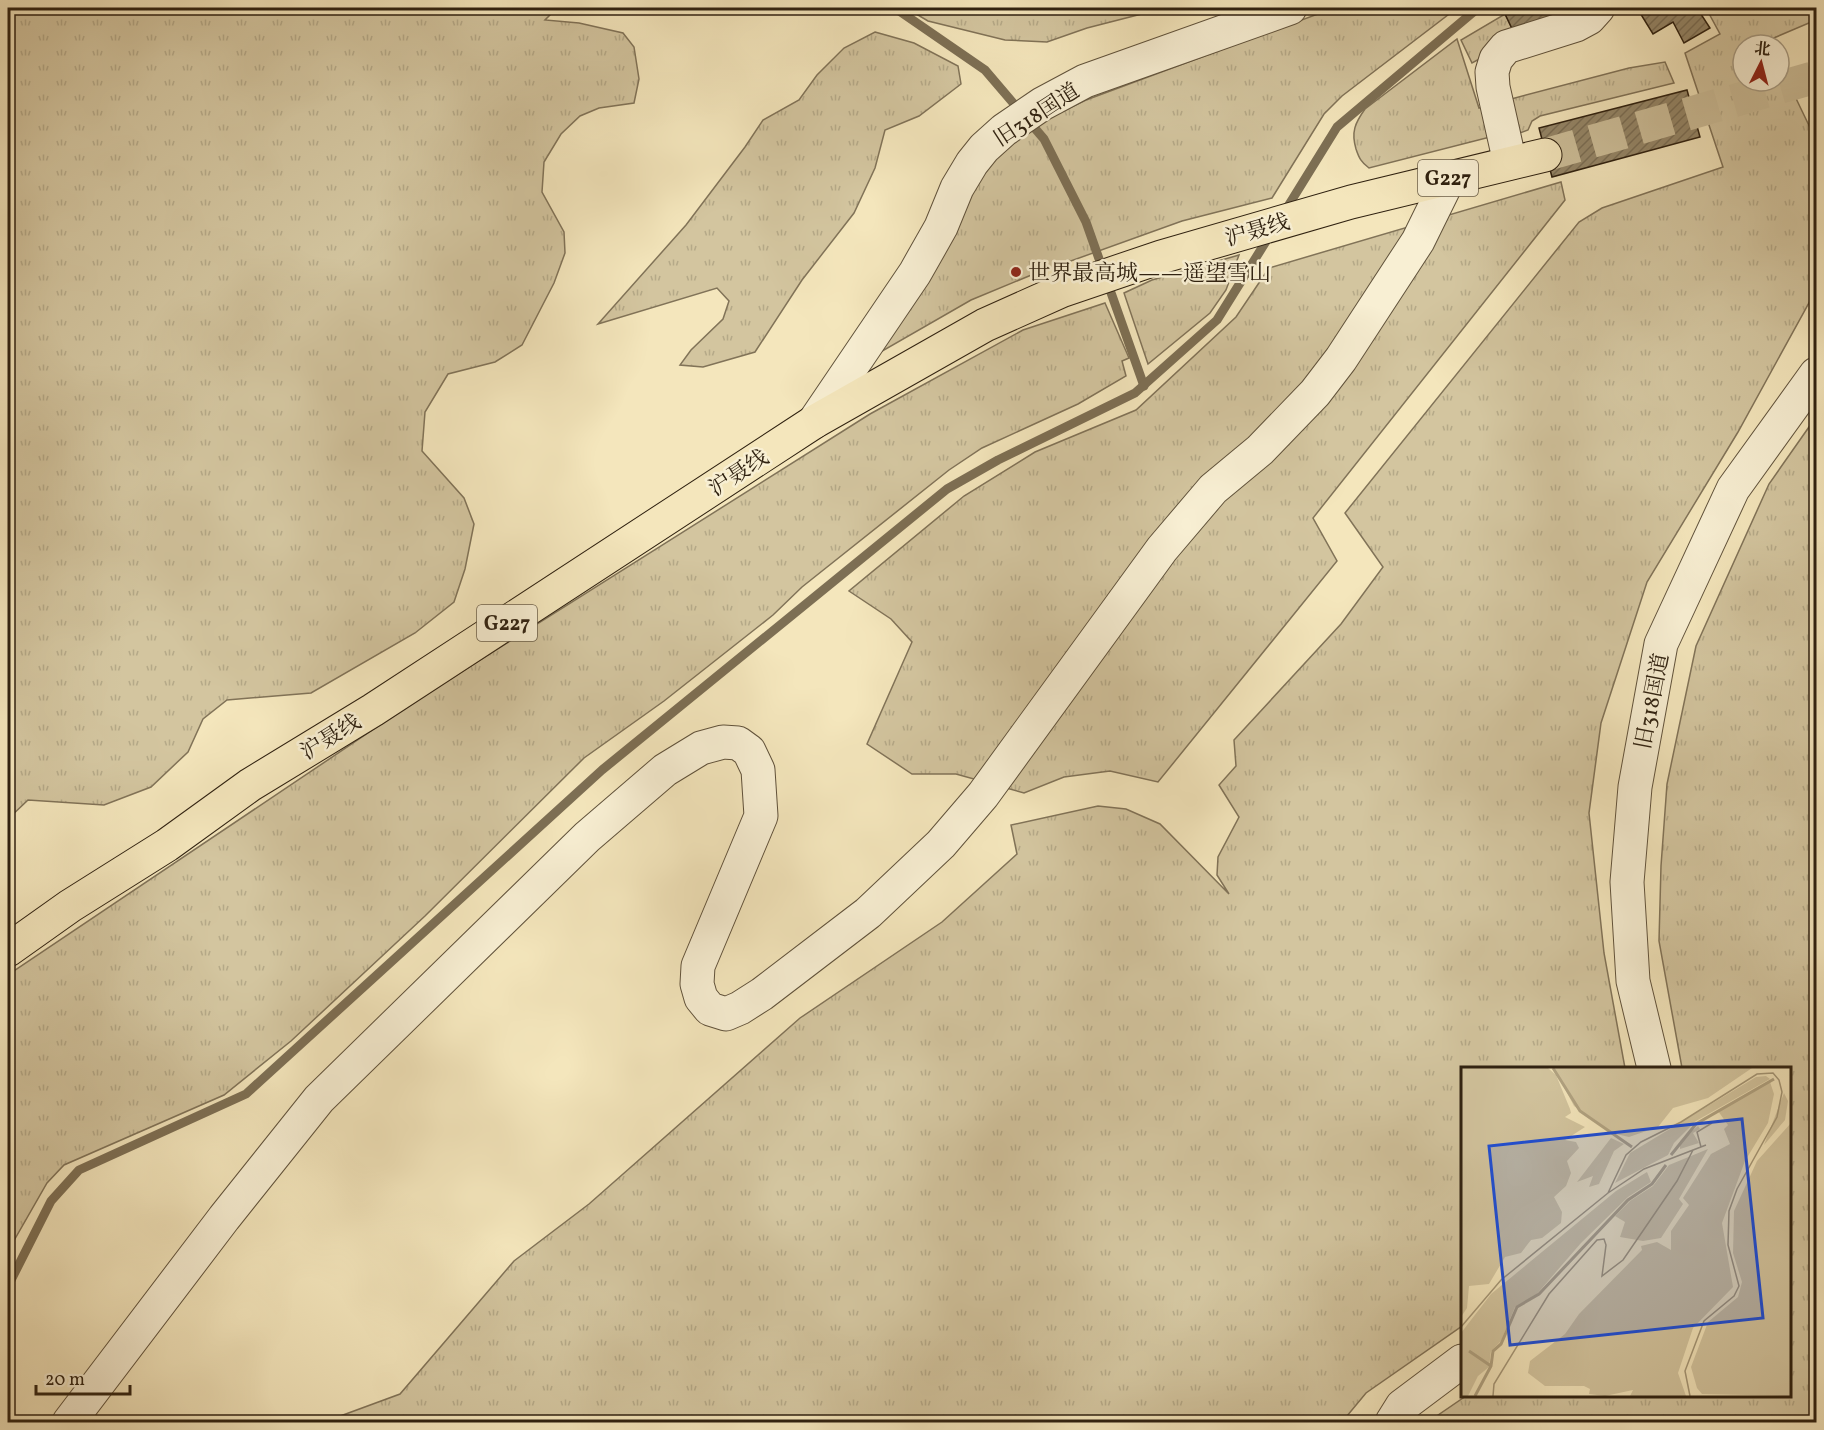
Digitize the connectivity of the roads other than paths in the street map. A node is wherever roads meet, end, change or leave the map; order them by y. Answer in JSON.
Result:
{"nodes":[{"id":1,"x":1290,"y":8,"type":"edge"},
{"id":2,"x":1599,"y":8,"type":"edge"},
{"id":3,"x":1545,"y":155,"type":"tunnel mouth"},
{"id":4,"x":1510,"y":163,"type":"junction"},
{"id":5,"x":1449,"y":178,"type":"junction"},
{"id":6,"x":1816,"y":374,"type":"edge"},
{"id":7,"x":814,"y":422,"type":"junction"},
{"id":8,"x":8,"y":950,"type":"edge"},
{"id":9,"x":1654,"y":1067,"type":"edge"},
{"id":10,"x":1461,"y":1362,"type":"edge"},
{"id":11,"x":69,"y":1422,"type":"edge"},
{"id":12,"x":1392,"y":1422,"type":"edge"}],
"edges":[{"from":1,"to":7,"type":"street","name":"旧318国道"},
{"from":2,"to":4,"type":"street"},
{"from":3,"to":4,"type":"highway","name":"沪聂线","number":"G227"},
{"from":4,"to":5,"type":"highway","name":"沪聂线","number":"G227"},
{"from":5,"to":7,"type":"highway","name":"沪聂线","number":"G227"},
{"from":5,"to":11,"type":"street"},
{"from":6,"to":9,"type":"street","name":"旧318国道"},
{"from":7,"to":8,"type":"highway","name":"沪聂线","number":"G227"},
{"from":10,"to":12,"type":"street"}]}
